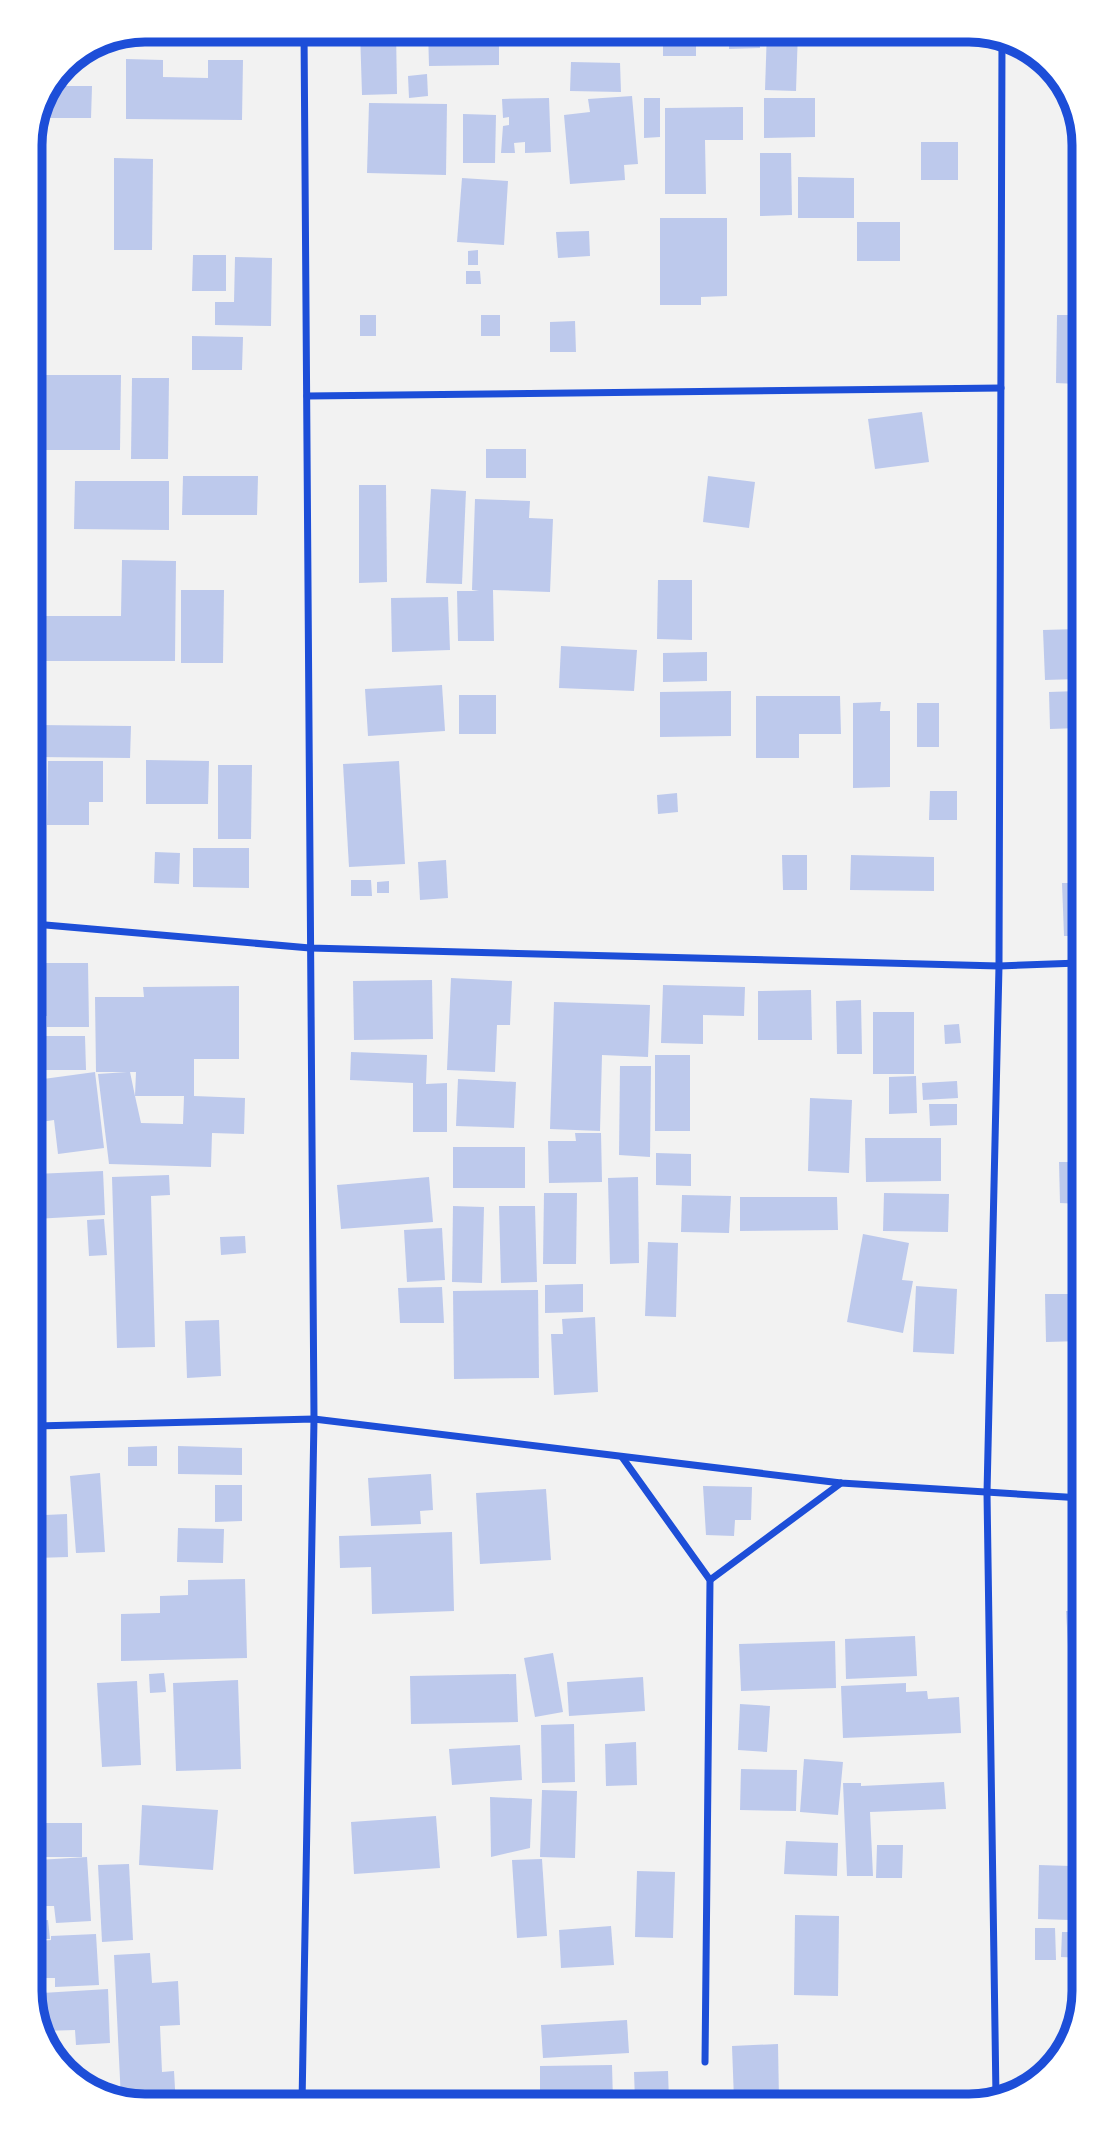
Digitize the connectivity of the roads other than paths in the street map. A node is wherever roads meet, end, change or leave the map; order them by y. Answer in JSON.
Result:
{"nodes":[{"id":1,"x":304,"y":42,"type":"edge"},
{"id":2,"x":1002,"y":47,"type":"edge"},
{"id":3,"x":1001,"y":388,"type":"junction"},
{"id":4,"x":307,"y":396,"type":"junction"},
{"id":5,"x":42,"y":925,"type":"edge"},
{"id":6,"x":310,"y":948,"type":"junction"},
{"id":7,"x":1072,"y":963,"type":"edge"},
{"id":8,"x":999,"y":966,"type":"junction"},
{"id":9,"x":314,"y":1419,"type":"junction"},
{"id":10,"x":42,"y":1426,"type":"edge"},
{"id":11,"x":622,"y":1457,"type":"junction"},
{"id":12,"x":841,"y":1483,"type":"junction"},
{"id":13,"x":987,"y":1493,"type":"junction"},
{"id":14,"x":1072,"y":1497,"type":"edge"},
{"id":15,"x":710,"y":1580,"type":"junction"},
{"id":16,"x":705,"y":2062,"type":"dead end"},
{"id":17,"x":996,"y":2090,"type":"edge"},
{"id":18,"x":302,"y":2094,"type":"edge"}],
"edges":[{"from":1,"to":4,"type":"street"},
{"from":2,"to":3,"type":"street"},
{"from":3,"to":4,"type":"street"},
{"from":3,"to":8,"type":"street"},
{"from":4,"to":6,"type":"street"},
{"from":5,"to":6,"type":"street"},
{"from":6,"to":8,"type":"street"},
{"from":6,"to":9,"type":"street"},
{"from":7,"to":8,"type":"street"},
{"from":8,"to":13,"type":"street"},
{"from":9,"to":10,"type":"street"},
{"from":9,"to":11,"type":"street"},
{"from":9,"to":18,"type":"street"},
{"from":11,"to":12,"type":"street"},
{"from":11,"to":15,"type":"street"},
{"from":12,"to":13,"type":"street"},
{"from":12,"to":15,"type":"street"},
{"from":13,"to":14,"type":"street"},
{"from":13,"to":17,"type":"street"},
{"from":15,"to":16,"type":"street"}]}
